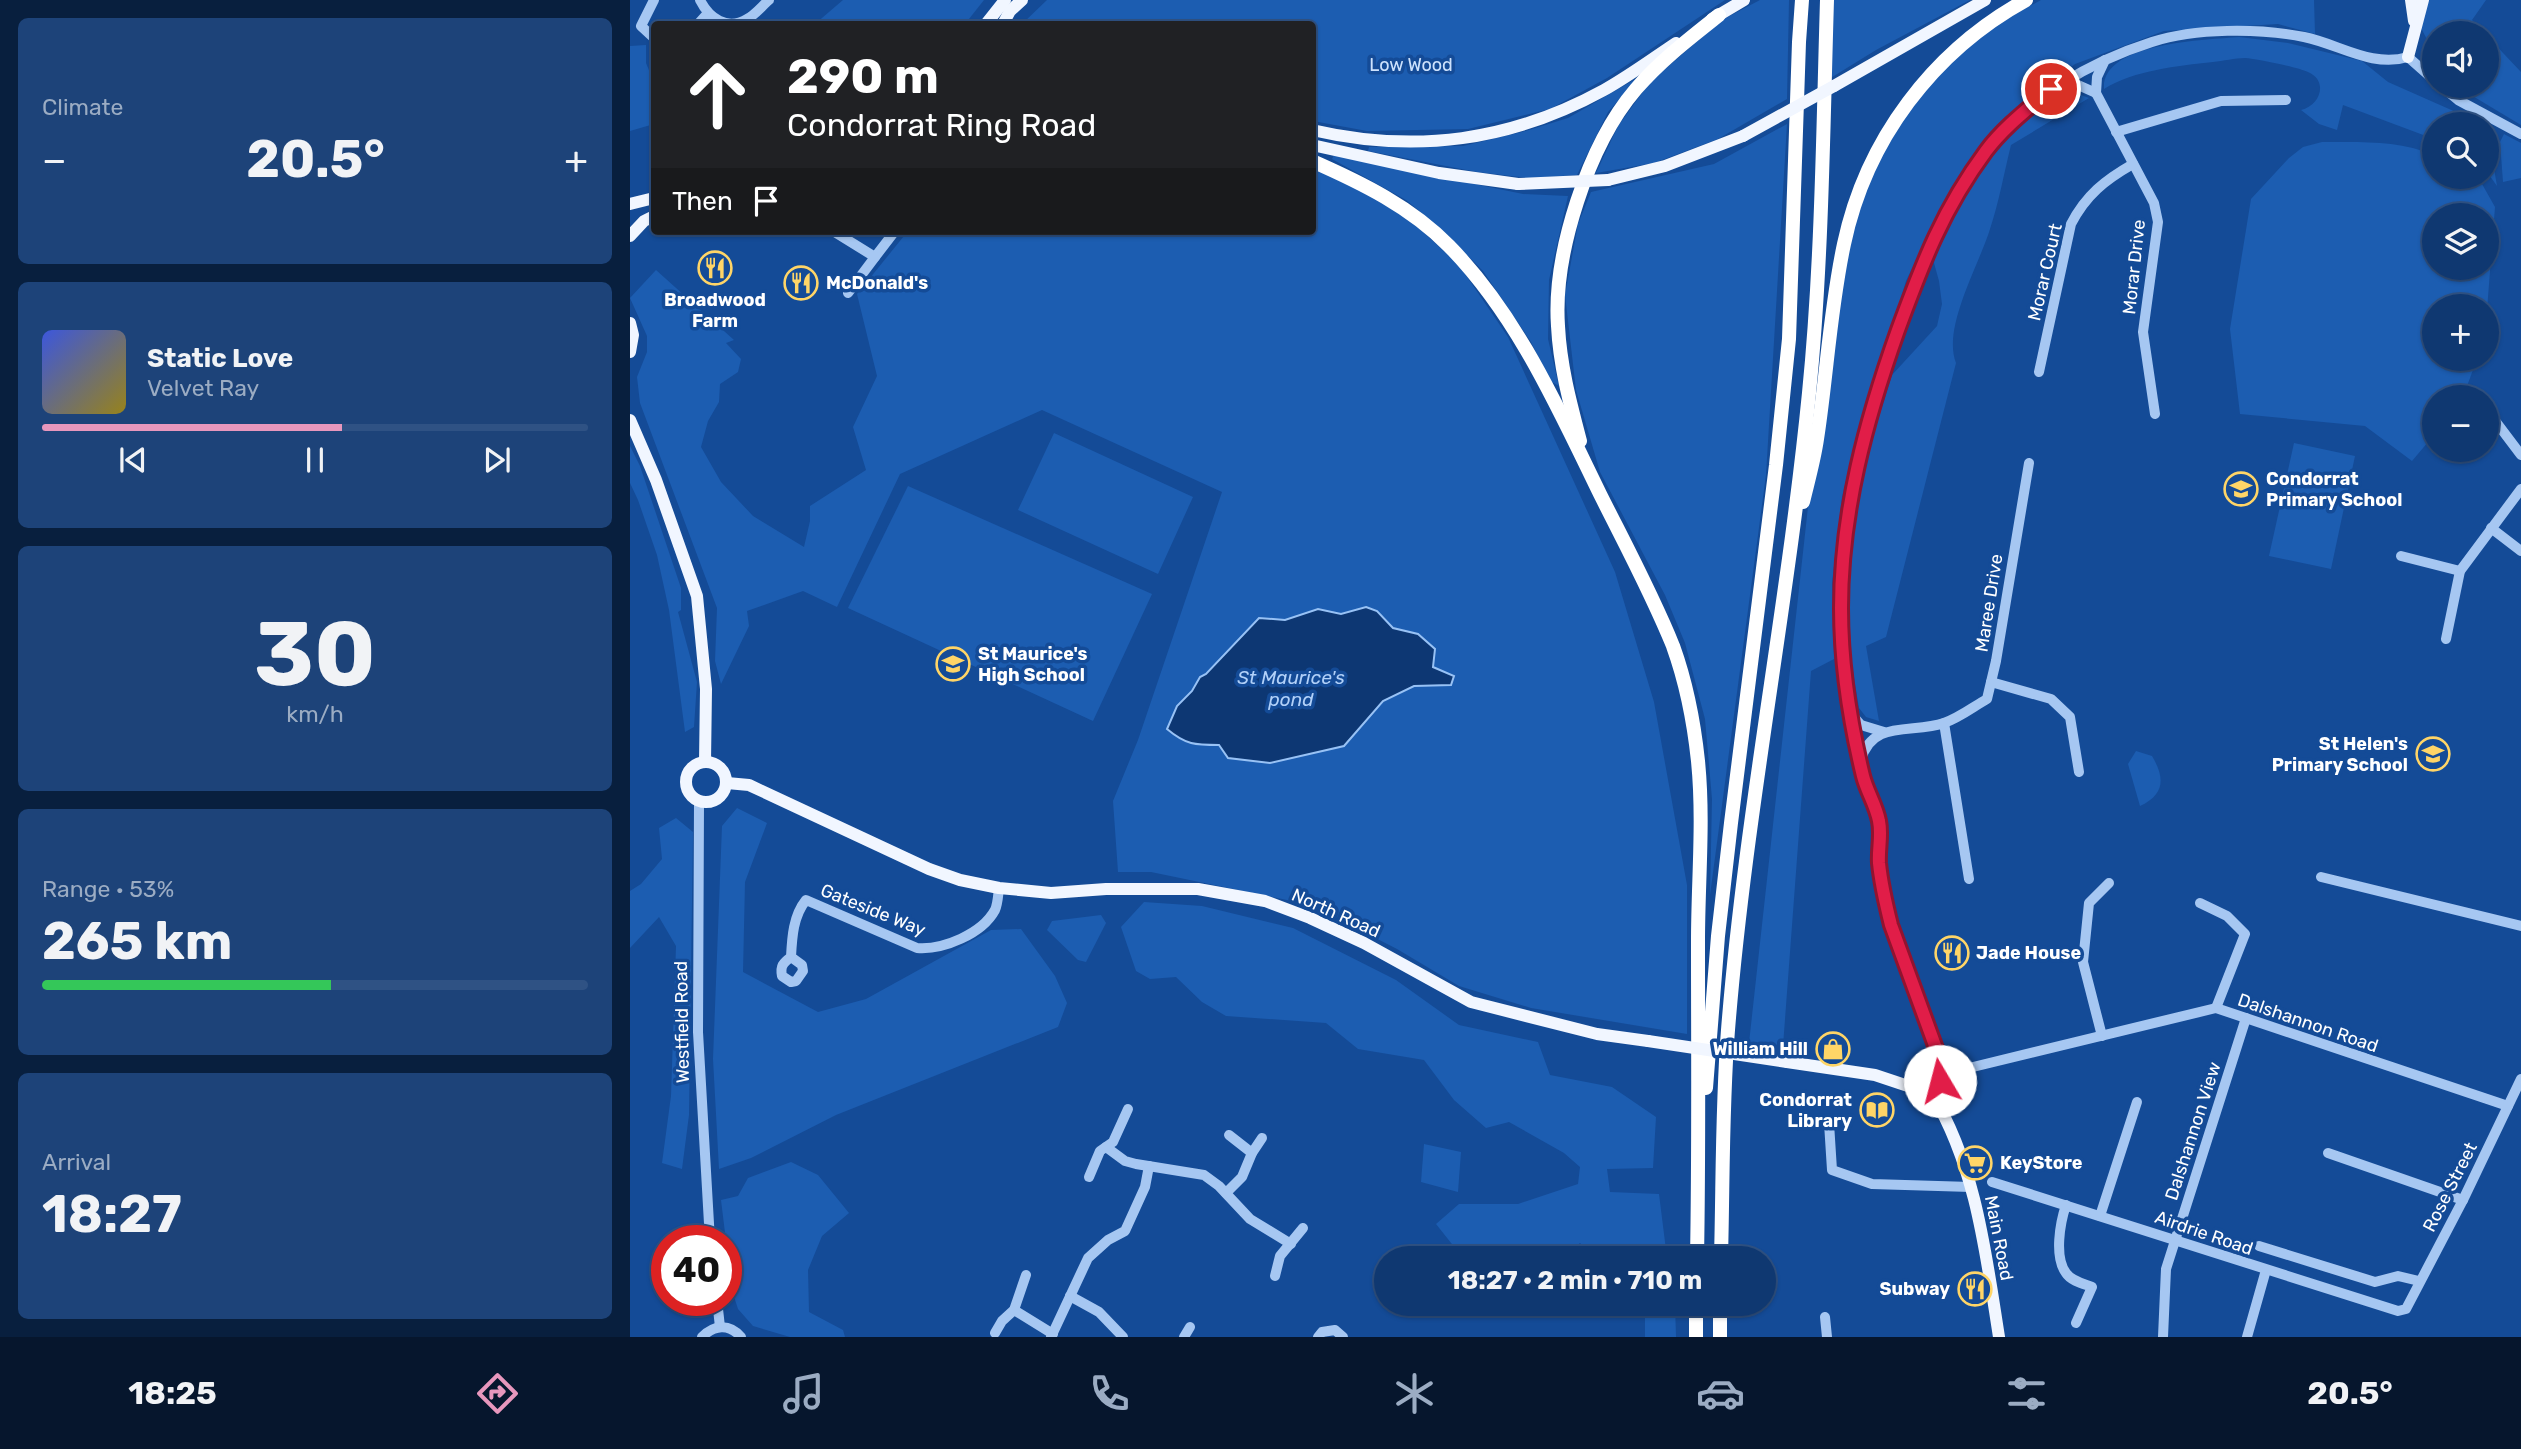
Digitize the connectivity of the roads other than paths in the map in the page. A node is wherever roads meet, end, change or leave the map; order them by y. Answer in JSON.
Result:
{"nodes":[{"id":1,"x":654,"y":0,"type":"edge"},
{"id":2,"x":700,"y":0,"type":"edge"},
{"id":3,"x":769,"y":0,"type":"edge"},
{"id":4,"x":1005,"y":0,"type":"edge"},
{"id":5,"x":1022,"y":0,"type":"edge"},
{"id":6,"x":1744,"y":0,"type":"edge"},
{"id":7,"x":1801,"y":0,"type":"edge"},
{"id":8,"x":1827,"y":0,"type":"edge"},
{"id":9,"x":1986,"y":0,"type":"edge"},
{"id":10,"x":2026,"y":0,"type":"edge"},
{"id":11,"x":2411,"y":0,"type":"edge"},
{"id":12,"x":2423,"y":0,"type":"edge"},
{"id":13,"x":707,"y":14,"type":"junction"},
{"id":14,"x":1718,"y":15,"type":"junction"},
{"id":15,"x":701,"y":21,"type":"edge"},
{"id":16,"x":719,"y":21,"type":"edge"},
{"id":17,"x":746,"y":21,"type":"edge"},
{"id":18,"x":988,"y":21,"type":"edge"},
{"id":19,"x":1005,"y":21,"type":"edge"},
{"id":20,"x":2415,"y":28,"type":"junction"},
{"id":21,"x":651,"y":35,"type":"edge"},
{"id":22,"x":2408,"y":57,"type":"junction"},
{"id":23,"x":2105,"y":60,"type":"junction"},
{"id":24,"x":2422,"y":69,"type":"edge"},
{"id":25,"x":2051,"y":89,"type":"junction"},
{"id":26,"x":2096,"y":93,"type":"junction"},
{"id":27,"x":2456,"y":98,"type":"edge"},
{"id":28,"x":2286,"y":100,"type":"dead end"},
{"id":29,"x":1316,"y":131,"type":"edge"},
{"id":30,"x":2116,"y":132,"type":"junction"},
{"id":31,"x":2521,"y":134,"type":"edge"},
{"id":32,"x":1316,"y":146,"type":"edge"},
{"id":33,"x":1316,"y":163,"type":"edge"},
{"id":34,"x":2133,"y":164,"type":"junction"},
{"id":35,"x":651,"y":199,"type":"edge"},
{"id":36,"x":630,"y":204,"type":"edge"},
{"id":37,"x":651,"y":218,"type":"edge"},
{"id":38,"x":839,"y":235,"type":"edge"},
{"id":39,"x":892,"y":235,"type":"edge"},
{"id":40,"x":630,"y":236,"type":"edge"},
{"id":41,"x":875,"y":257,"type":"junction"},
{"id":42,"x":848,"y":293,"type":"dead end"},
{"id":43,"x":631,"y":329,"type":"edge"},
{"id":44,"x":630,"y":352,"type":"edge"},
{"id":45,"x":2039,"y":372,"type":"dead end"},
{"id":46,"x":2155,"y":414,"type":"dead end"},
{"id":47,"x":630,"y":420,"type":"edge"},
{"id":48,"x":2499,"y":426,"type":"edge"},
{"id":49,"x":632,"y":431,"type":"edge"},
{"id":50,"x":2521,"y":455,"type":"edge"},
{"id":51,"x":2029,"y":463,"type":"dead end"},
{"id":52,"x":1588,"y":469,"type":"junction"},
{"id":53,"x":2521,"y":489,"type":"edge"},
{"id":54,"x":2491,"y":528,"type":"junction"},
{"id":55,"x":2521,"y":551,"type":"edge"},
{"id":56,"x":2401,"y":556,"type":"dead end"},
{"id":57,"x":2460,"y":571,"type":"junction"},
{"id":58,"x":1783,"y":592,"type":"junction"},
{"id":59,"x":2446,"y":639,"type":"dead end"},
{"id":60,"x":1991,"y":682,"type":"junction"},
{"id":61,"x":1853,"y":716,"type":"junction"},
{"id":62,"x":1944,"y":723,"type":"junction"},
{"id":63,"x":1884,"y":733,"type":"junction"},
{"id":64,"x":705,"y":762,"type":"junction"},
{"id":65,"x":1860,"y":764,"type":"junction"},
{"id":66,"x":2079,"y":772,"type":"dead end"},
{"id":67,"x":727,"y":783,"type":"junction"},
{"id":68,"x":699,"y":803,"type":"junction"},
{"id":69,"x":2321,"y":877,"type":"dead end"},
{"id":70,"x":1969,"y":879,"type":"dead end"},
{"id":71,"x":2109,"y":883,"type":"dead end"},
{"id":72,"x":999,"y":888,"type":"junction"},
{"id":73,"x":2200,"y":903,"type":"dead end"},
{"id":74,"x":2521,"y":926,"type":"edge"},
{"id":75,"x":791,"y":957,"type":"dead end"},
{"id":76,"x":2216,"y":1008,"type":"junction"},
{"id":77,"x":2246,"y":1018,"type":"junction"},
{"id":78,"x":2102,"y":1035,"type":"junction"},
{"id":79,"x":1973,"y":1067,"type":"dead end"},
{"id":80,"x":2521,"y":1079,"type":"edge"},
{"id":81,"x":1933,"y":1094,"type":"junction"},
{"id":82,"x":2137,"y":1102,"type":"dead end"},
{"id":83,"x":2508,"y":1106,"type":"junction"},
{"id":84,"x":1128,"y":1109,"type":"dead end"},
{"id":85,"x":1829,"y":1123,"type":"dead end"},
{"id":86,"x":1229,"y":1135,"type":"dead end"},
{"id":87,"x":1262,"y":1138,"type":"dead end"},
{"id":88,"x":1106,"y":1147,"type":"junction"},
{"id":89,"x":1252,"y":1153,"type":"junction"},
{"id":90,"x":2328,"y":1153,"type":"dead end"},
{"id":91,"x":1149,"y":1166,"type":"junction"},
{"id":92,"x":1089,"y":1177,"type":"dead end"},
{"id":93,"x":1992,"y":1182,"type":"dead end"},
{"id":94,"x":1971,"y":1187,"type":"junction"},
{"id":95,"x":1226,"y":1193,"type":"junction"},
{"id":96,"x":1698,"y":1194,"type":"junction"},
{"id":97,"x":2463,"y":1200,"type":"junction"},
{"id":98,"x":2066,"y":1205,"type":"junction"},
{"id":99,"x":2100,"y":1216,"type":"junction"},
{"id":100,"x":709,"y":1225,"type":"edge"},
{"id":101,"x":1303,"y":1228,"type":"dead end"},
{"id":102,"x":2175,"y":1239,"type":"junction"},
{"id":103,"x":1292,"y":1244,"type":"junction"},
{"id":104,"x":1697,"y":1246,"type":"edge"},
{"id":105,"x":1721,"y":1246,"type":"edge"},
{"id":106,"x":2259,"y":1246,"type":"dead end"},
{"id":107,"x":2266,"y":1270,"type":"junction"},
{"id":108,"x":1026,"y":1275,"type":"dead end"},
{"id":109,"x":1275,"y":1276,"type":"dead end"},
{"id":110,"x":2419,"y":1281,"type":"junction"},
{"id":111,"x":1070,"y":1296,"type":"junction"},
{"id":112,"x":2406,"y":1309,"type":"joint"},
{"id":113,"x":1014,"y":1310,"type":"junction"},
{"id":114,"x":719,"y":1316,"type":"edge"},
{"id":115,"x":1696,"y":1316,"type":"edge"},
{"id":116,"x":1720,"y":1316,"type":"edge"},
{"id":117,"x":1825,"y":1317,"type":"dead end"},
{"id":118,"x":2076,"y":1323,"type":"dead end"},
{"id":119,"x":720,"y":1326,"type":"junction"},
{"id":120,"x":1190,"y":1327,"type":"dead end"},
{"id":121,"x":995,"y":1333,"type":"dead end"},
{"id":122,"x":1117,"y":1335,"type":"edge"},
{"id":123,"x":1052,"y":1336,"type":"edge"},
{"id":124,"x":702,"y":1337,"type":"edge"},
{"id":125,"x":741,"y":1337,"type":"edge"},
{"id":126,"x":1184,"y":1337,"type":"edge"},
{"id":127,"x":1318,"y":1337,"type":"edge"},
{"id":128,"x":1343,"y":1337,"type":"edge"},
{"id":129,"x":1696,"y":1337,"type":"edge"},
{"id":130,"x":1720,"y":1337,"type":"edge"},
{"id":131,"x":1827,"y":1337,"type":"edge"},
{"id":132,"x":1999,"y":1337,"type":"edge"},
{"id":133,"x":2163,"y":1337,"type":"edge"},
{"id":134,"x":2247,"y":1337,"type":"edge"}],
"edges":[{"from":1,"to":21,"type":"street"},
{"from":2,"to":13,"type":"street"},
{"from":3,"to":17,"type":"street"},
{"from":4,"to":18,"type":"main road"},
{"from":5,"to":19,"type":"main road"},
{"from":6,"to":14,"type":"main road"},
{"from":7,"to":96,"type":"highway"},
{"from":8,"to":58,"type":"highway"},
{"from":9,"to":32,"type":"main road","bridge":true},
{"from":10,"to":58,"type":"highway"},
{"from":11,"to":20,"type":"main road"},
{"from":12,"to":20,"type":"main road"},
{"from":13,"to":15,"type":"street"},
{"from":13,"to":16,"type":"street"},
{"from":14,"to":29,"type":"main road"},
{"from":14,"to":52,"type":"highway"},
{"from":20,"to":22,"type":"main road"},
{"from":22,"to":23,"type":"street"},
{"from":22,"to":24,"type":"street"},
{"from":23,"to":25,"type":"street"},
{"from":23,"to":26,"type":"street"},
{"from":25,"to":26,"type":"street"},
{"from":25,"to":61,"type":"street"},
{"from":26,"to":30,"type":"street","name":"Morar Drive"},
{"from":27,"to":31,"type":"street"},
{"from":28,"to":30,"type":"street"},
{"from":30,"to":34,"type":"street","name":"Morar Drive"},
{"from":33,"to":52,"type":"highway"},
{"from":34,"to":45,"type":"street","name":"Morar Court"},
{"from":34,"to":46,"type":"street","name":"Morar Drive"},
{"from":35,"to":36,"type":"main road"},
{"from":37,"to":40,"type":"main road"},
{"from":38,"to":41,"type":"street"},
{"from":39,"to":41,"type":"street"},
{"from":41,"to":42,"type":"street"},
{"from":43,"to":44,"type":"main road"},
{"from":47,"to":49,"type":"main road"},
{"from":48,"to":50,"type":"street"},
{"from":49,"to":64,"type":"main road"},
{"from":51,"to":60,"type":"street","name":"Maree Drive"},
{"from":52,"to":96,"type":"highway"},
{"from":53,"to":54,"type":"street"},
{"from":54,"to":55,"type":"street"},
{"from":54,"to":57,"type":"street"},
{"from":56,"to":57,"type":"street"},
{"from":57,"to":59,"type":"street"},
{"from":58,"to":105,"type":"highway"},
{"from":60,"to":62,"type":"street","name":"Maree Drive"},
{"from":60,"to":66,"type":"street"},
{"from":61,"to":63,"type":"street"},
{"from":61,"to":65,"type":"street"},
{"from":62,"to":63,"type":"street","name":"Maree Drive"},
{"from":62,"to":70,"type":"street"},
{"from":63,"to":65,"type":"street"},
{"from":64,"to":67,"type":"main road"},
{"from":64,"to":68,"type":"main road"},
{"from":65,"to":81,"type":"street"},
{"from":67,"to":68,"type":"main road"},
{"from":67,"to":72,"type":"main road","name":"North Road"},
{"from":68,"to":100,"type":"street","name":"Westfield Road"},
{"from":69,"to":74,"type":"street"},
{"from":71,"to":78,"type":"street"},
{"from":72,"to":75,"type":"street","name":"Gateside Way"},
{"from":72,"to":81,"type":"main road","name":"North Road","bridge":true},
{"from":73,"to":76,"type":"street"},
{"from":76,"to":77,"type":"street","name":"Dalshannon Road"},
{"from":76,"to":78,"type":"street","name":"Dalshannon Road"},
{"from":77,"to":83,"type":"street","name":"Dalshannon Road"},
{"from":77,"to":102,"type":"street","name":"Dalshannon View"},
{"from":78,"to":79,"type":"street","name":"Dalshannon Road"},
{"from":80,"to":83,"type":"street","name":"Rose Street"},
{"from":81,"to":94,"type":"main road","name":"Main Road"},
{"from":82,"to":99,"type":"street"},
{"from":83,"to":97,"type":"street","name":"Rose Street"},
{"from":84,"to":88,"type":"street"},
{"from":85,"to":94,"type":"street"},
{"from":86,"to":89,"type":"street"},
{"from":87,"to":89,"type":"street"},
{"from":88,"to":91,"type":"street"},
{"from":88,"to":92,"type":"street"},
{"from":89,"to":95,"type":"street"},
{"from":90,"to":97,"type":"street"},
{"from":91,"to":95,"type":"street"},
{"from":91,"to":111,"type":"street"},
{"from":93,"to":98,"type":"street","name":"Airdrie Road"},
{"from":94,"to":132,"type":"main road","name":"Main Road"},
{"from":95,"to":103,"type":"street"},
{"from":96,"to":104,"type":"highway"},
{"from":97,"to":110,"type":"street","name":"Rose Street"},
{"from":98,"to":99,"type":"street","name":"Airdrie Road"},
{"from":98,"to":118,"type":"street"},
{"from":99,"to":102,"type":"street","name":"Airdrie Road"},
{"from":101,"to":103,"type":"street"},
{"from":102,"to":107,"type":"street","name":"Airdrie Road"},
{"from":102,"to":133,"type":"street","name":"Dalshannon View"},
{"from":103,"to":109,"type":"street"},
{"from":106,"to":110,"type":"street"},
{"from":107,"to":112,"type":"street","name":"Airdrie Road"},
{"from":107,"to":134,"type":"street"},
{"from":108,"to":113,"type":"street"},
{"from":110,"to":112,"type":"street","name":"Rose Street"},
{"from":111,"to":122,"type":"street"},
{"from":111,"to":123,"type":"street"},
{"from":113,"to":121,"type":"street"},
{"from":113,"to":123,"type":"street"},
{"from":114,"to":119,"type":"street"},
{"from":115,"to":129,"type":"highway"},
{"from":116,"to":130,"type":"highway"},
{"from":117,"to":131,"type":"street"},
{"from":119,"to":124,"type":"street"},
{"from":119,"to":125,"type":"street"},
{"from":120,"to":126,"type":"street"},
{"from":127,"to":128,"type":"street"}]}
